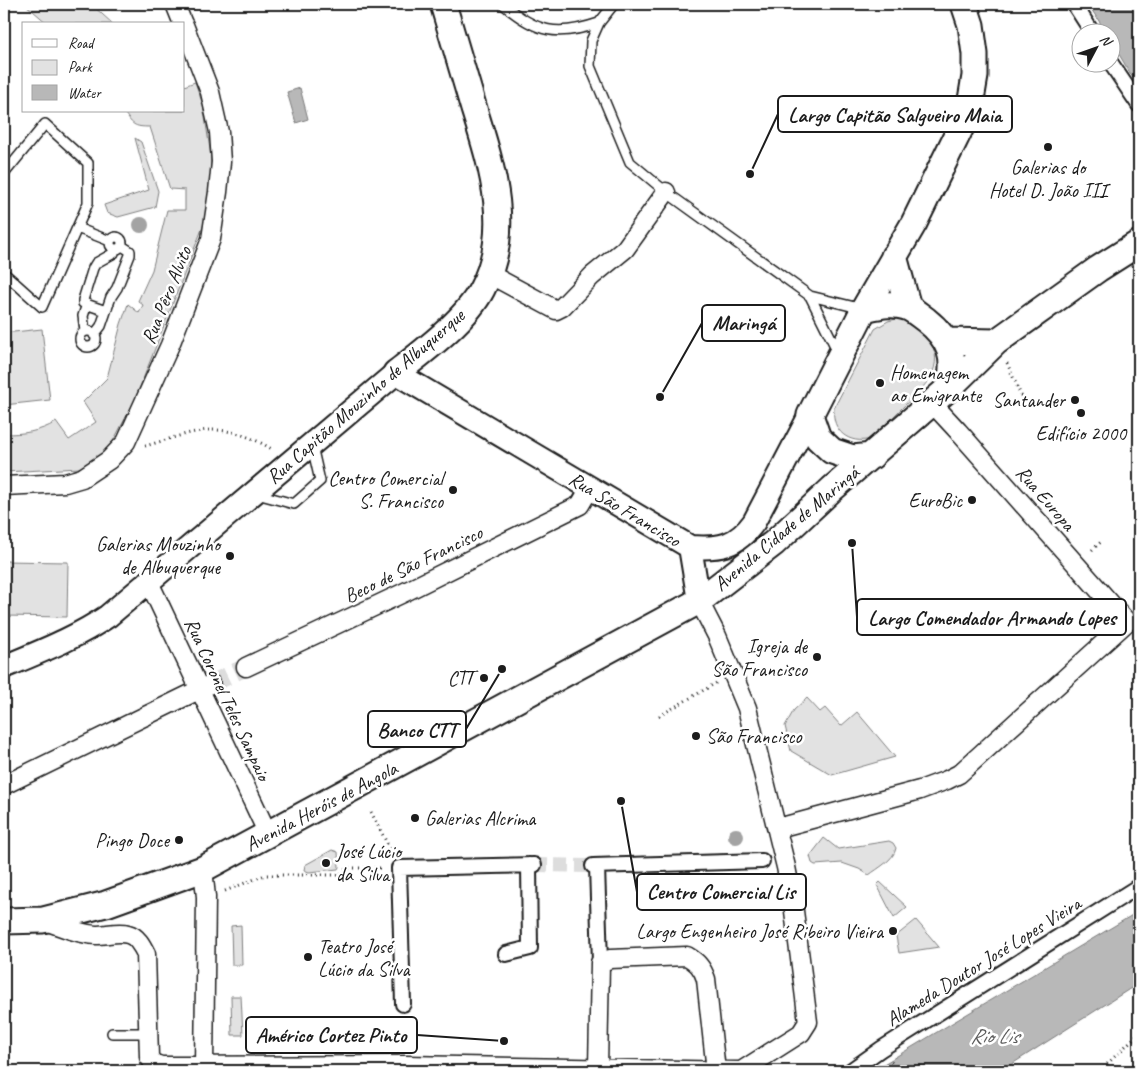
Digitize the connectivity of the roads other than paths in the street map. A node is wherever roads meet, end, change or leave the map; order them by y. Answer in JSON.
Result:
{"nodes":[{"id":1,"x":175,"y":4,"type":"edge"},
{"id":2,"x":443,"y":4,"type":"edge"},
{"id":3,"x":503,"y":4,"type":"edge"},
{"id":4,"x":614,"y":4,"type":"edge"},
{"id":5,"x":964,"y":4,"type":"edge"},
{"id":6,"x":1074,"y":4,"type":"edge"},
{"id":7,"x":182,"y":22,"type":"edge"},
{"id":8,"x":1086,"y":22,"type":"edge"},
{"id":9,"x":599,"y":23,"type":"junction"},
{"id":10,"x":185,"y":30,"type":"edge"},
{"id":11,"x":1117,"y":72,"type":"edge"},
{"id":12,"x":1139,"y":105,"type":"edge"},
{"id":13,"x":4,"y":174,"type":"edge"},
{"id":14,"x":666,"y":192,"type":"junction"},
{"id":15,"x":77,"y":228,"type":"junction"},
{"id":16,"x":1139,"y":243,"type":"edge"},
{"id":17,"x":116,"y":245,"type":"junction"},
{"id":18,"x":894,"y":256,"type":"junction"},
{"id":19,"x":4,"y":273,"type":"edge"},
{"id":20,"x":489,"y":274,"type":"junction"},
{"id":21,"x":810,"y":296,"type":"junction"},
{"id":22,"x":87,"y":304,"type":"junction"},
{"id":23,"x":908,"y":307,"type":"junction"},
{"id":24,"x":864,"y":309,"type":"junction"},
{"id":25,"x":106,"y":311,"type":"junction"},
{"id":26,"x":946,"y":341,"type":"junction"},
{"id":27,"x":1002,"y":352,"type":"junction"},
{"id":28,"x":840,"y":357,"type":"junction"},
{"id":29,"x":396,"y":373,"type":"junction"},
{"id":30,"x":940,"y":395,"type":"junction"},
{"id":31,"x":810,"y":415,"type":"junction"},
{"id":32,"x":312,"y":443,"type":"junction"},
{"id":33,"x":872,"y":456,"type":"junction"},
{"id":34,"x":4,"y":486,"type":"edge"},
{"id":35,"x":590,"y":488,"type":"junction"},
{"id":36,"x":253,"y":493,"type":"junction"},
{"id":37,"x":690,"y":548,"type":"junction"},
{"id":38,"x":149,"y":582,"type":"junction"},
{"id":39,"x":699,"y":601,"type":"junction"},
{"id":40,"x":4,"y":667,"type":"edge"},
{"id":41,"x":246,"y":667,"type":"tunnel mouth"},
{"id":42,"x":206,"y":687,"type":"junction"},
{"id":43,"x":4,"y":785,"type":"edge"},
{"id":44,"x":778,"y":828,"type":"junction"},
{"id":45,"x":268,"y":834,"type":"junction"},
{"id":46,"x":762,"y":861,"type":"dead end"},
{"id":47,"x":203,"y":869,"type":"junction"},
{"id":48,"x":1139,"y":886,"type":"edge"},
{"id":49,"x":43,"y":920,"type":"junction"},
{"id":50,"x":4,"y":921,"type":"edge"},
{"id":51,"x":506,"y":954,"type":"dead end"},
{"id":52,"x":600,"y":963,"type":"junction"},
{"id":53,"x":403,"y":1004,"type":"dead end"},
{"id":54,"x":112,"y":1033,"type":"dead end"},
{"id":55,"x":147,"y":1033,"type":"junction"},
{"id":56,"x":204,"y":1066,"type":"junction"},
{"id":57,"x":598,"y":1068,"type":"junction"},
{"id":58,"x":716,"y":1071,"type":"edge"},
{"id":59,"x":850,"y":1071,"type":"edge"}],
"edges":[{"from":1,"to":7,"type":"street","name":"Rua Pêro Alvito"},
{"from":2,"to":20,"type":"main road","name":"Rua Capitão Mouzinho de Albuquerque"},
{"from":3,"to":9,"type":"lane"},
{"from":4,"to":9,"type":"lane"},
{"from":5,"to":18,"type":"main road","name":"Avenida Cidade de Maringá"},
{"from":6,"to":8,"type":"street"},
{"from":9,"to":14,"type":"lane"},
{"from":10,"to":34,"type":"street","name":"Rua Pêro Alvito"},
{"from":11,"to":12,"type":"street"},
{"from":13,"to":15,"type":"lane"},
{"from":14,"to":20,"type":"street"},
{"from":14,"to":21,"type":"lane"},
{"from":15,"to":17,"type":"lane"},
{"from":15,"to":19,"type":"lane"},
{"from":16,"to":27,"type":"main road","name":"Avenida Cidade de Maringá"},
{"from":17,"to":22,"type":"lane"},
{"from":17,"to":25,"type":"lane"},
{"from":18,"to":23,"type":"main road"},
{"from":18,"to":24,"type":"main road","name":"Avenida Cidade de Maringá"},
{"from":20,"to":29,"type":"main road","name":"Rua Capitão Mouzinho de Albuquerque"},
{"from":21,"to":24,"type":"lane"},
{"from":21,"to":28,"type":"lane"},
{"from":22,"to":25,"type":"lane"},
{"from":22,"to":25,"type":"lane"},
{"from":23,"to":24,"type":"main road"},
{"from":23,"to":26,"type":"main road"},
{"from":24,"to":28,"type":"main road","name":"Avenida Cidade de Maringá"},
{"from":26,"to":27,"type":"main road"},
{"from":26,"to":30,"type":"main road"},
{"from":27,"to":30,"type":"main road","name":"Avenida Cidade de Maringá"},
{"from":28,"to":31,"type":"main road","name":"Avenida Cidade de Maringá"},
{"from":29,"to":32,"type":"street","name":"Rua Capitão Mouzinho de Albuquerque"},
{"from":29,"to":35,"type":"street","name":"Rua São Francisco"},
{"from":30,"to":33,"type":"main road","name":"Avenida Cidade de Maringá"},
{"from":30,"to":44,"type":"street","name":"Rua Europa"},
{"from":31,"to":33,"type":"main road","name":"Avenida Cidade de Maringá"},
{"from":31,"to":37,"type":"street","name":"Avenida Cidade de Maringá"},
{"from":32,"to":36,"type":"street","name":"Rua Capitão Mouzinho de Albuquerque"},
{"from":32,"to":36,"type":"lane"},
{"from":33,"to":39,"type":"main road","name":"Avenida Cidade de Maringá"},
{"from":35,"to":37,"type":"street","name":"Rua São Francisco"},
{"from":35,"to":41,"type":"street","name":"Beco de São Francisco"},
{"from":36,"to":38,"type":"street","name":"Rua Capitão Mouzinho de Albuquerque"},
{"from":37,"to":39,"type":"street","name":"Rua São Francisco"},
{"from":38,"to":40,"type":"street","name":"Rua Capitão Mouzinho de Albuquerque"},
{"from":38,"to":42,"type":"street","name":"Rua Coronel Teles Sampaio"},
{"from":39,"to":44,"type":"street","name":"Rua São Francisco"},
{"from":39,"to":45,"type":"main road","name":"Avenida Heróis de Angola"},
{"from":42,"to":43,"type":"street"},
{"from":42,"to":45,"type":"street","name":"Rua Coronel Teles Sampaio"},
{"from":44,"to":58,"type":"street","name":"Rua São Francisco"},
{"from":45,"to":47,"type":"main road","name":"Avenida Heróis de Angola"},
{"from":46,"to":52,"type":"street"},
{"from":47,"to":49,"type":"main road","name":"Avenida Heróis de Angola"},
{"from":47,"to":56,"type":"street"},
{"from":48,"to":59,"type":"street","name":"Alameda Doutor José Lopes Vieira"},
{"from":49,"to":50,"type":"main road","name":"Avenida Heróis de Angola"},
{"from":49,"to":55,"type":"street"},
{"from":51,"to":53,"type":"street"},
{"from":52,"to":57,"type":"street"},
{"from":52,"to":58,"type":"street"},
{"from":54,"to":55,"type":"lane"},
{"from":55,"to":56,"type":"street"},
{"from":56,"to":57,"type":"street"},
{"from":57,"to":58,"type":"street"}]}
